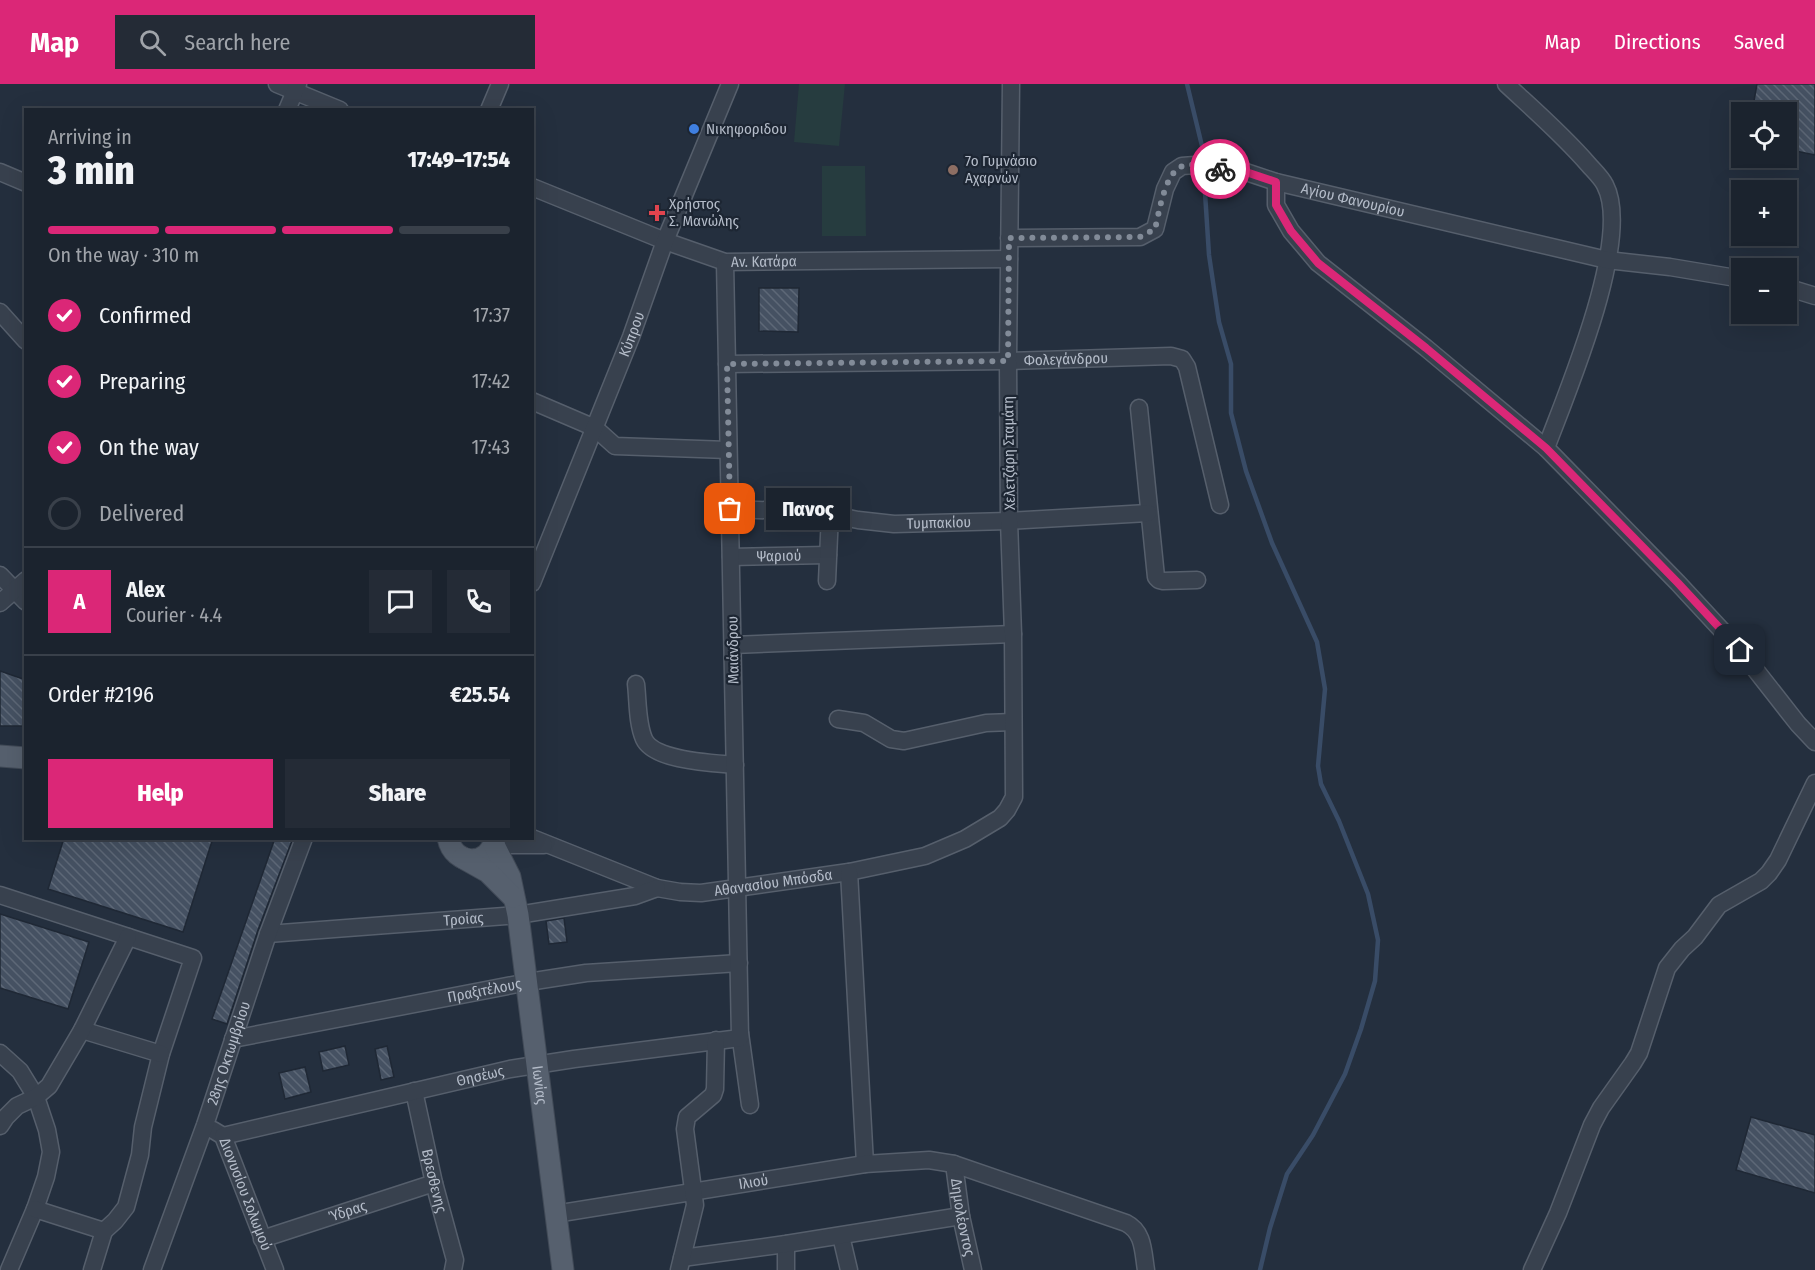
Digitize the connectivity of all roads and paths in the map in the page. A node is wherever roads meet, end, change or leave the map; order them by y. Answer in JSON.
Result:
{"nodes":[{"id":1,"x":277,"y":84,"type":"edge"},
{"id":2,"x":500,"y":84,"type":"edge"},
{"id":3,"x":730,"y":84,"type":"edge"},
{"id":4,"x":1011,"y":84,"type":"edge"},
{"id":5,"x":1506,"y":84,"type":"edge"},
{"id":6,"x":296,"y":88,"type":"edge"},
{"id":7,"x":288,"y":108,"type":"edge"},
{"id":8,"x":336,"y":108,"type":"edge"},
{"id":9,"x":490,"y":108,"type":"edge"},
{"id":10,"x":0,"y":172,"type":"edge"},
{"id":11,"x":24,"y":182,"type":"edge"},
{"id":12,"x":1276,"y":182,"type":"junction"},
{"id":13,"x":534,"y":189,"type":"edge"},
{"id":14,"x":1009,"y":238,"type":"junction"},
{"id":15,"x":665,"y":241,"type":"junction"},
{"id":16,"x":1009,"y":259,"type":"junction"},
{"id":17,"x":1607,"y":260,"type":"junction"},
{"id":18,"x":725,"y":261,"type":"junction"},
{"id":19,"x":1731,"y":277,"type":"edge"},
{"id":20,"x":1797,"y":290,"type":"edge"},
{"id":21,"x":1815,"y":296,"type":"edge"},
{"id":22,"x":2,"y":318,"type":"edge"},
{"id":23,"x":24,"y":339,"type":"edge"},
{"id":24,"x":1008,"y":361,"type":"junction"},
{"id":25,"x":727,"y":364,"type":"junction"},
{"id":26,"x":534,"y":403,"type":"edge"},
{"id":27,"x":1138,"y":408,"type":"dead end"},
{"id":28,"x":595,"y":428,"type":"junction"},
{"id":29,"x":1546,"y":448,"type":"junction"},
{"id":30,"x":728,"y":450,"type":"junction"},
{"id":31,"x":1220,"y":505,"type":"dead end"},
{"id":32,"x":730,"y":509,"type":"junction"},
{"id":33,"x":1148,"y":513,"type":"junction"},
{"id":34,"x":830,"y":514,"type":"junction"},
{"id":35,"x":1009,"y":521,"type":"junction"},
{"id":36,"x":540,"y":545,"type":"edge"},
{"id":37,"x":828,"y":555,"type":"junction"},
{"id":38,"x":731,"y":557,"type":"junction"},
{"id":39,"x":534,"y":574,"type":"edge"},
{"id":40,"x":0,"y":575,"type":"edge"},
{"id":41,"x":1197,"y":580,"type":"dead end"},
{"id":42,"x":827,"y":581,"type":"dead end"},
{"id":43,"x":22,"y":590,"type":"edge"},
{"id":44,"x":0,"y":603,"type":"edge"},
{"id":45,"x":1013,"y":634,"type":"junction"},
{"id":46,"x":733,"y":645,"type":"junction"},
{"id":47,"x":636,"y":684,"type":"dead end"},
{"id":48,"x":838,"y":719,"type":"dead end"},
{"id":49,"x":1013,"y":722,"type":"junction"},
{"id":50,"x":1815,"y":742,"type":"edge"},
{"id":51,"x":0,"y":756,"type":"edge"},
{"id":52,"x":24,"y":758,"type":"edge"},
{"id":53,"x":735,"y":765,"type":"junction"},
{"id":54,"x":1815,"y":783,"type":"edge"},
{"id":55,"x":1000,"y":818,"type":"joint"},
{"id":56,"x":303,"y":840,"type":"edge"},
{"id":57,"x":494,"y":842,"type":"edge"},
{"id":58,"x":538,"y":842,"type":"edge"},
{"id":59,"x":452,"y":845,"type":"edge"},
{"id":60,"x":849,"y":872,"type":"junction"},
{"id":61,"x":737,"y":887,"type":"junction"},
{"id":62,"x":657,"y":888,"type":"junction"},
{"id":63,"x":0,"y":895,"type":"edge"},
{"id":64,"x":517,"y":908,"type":"junction"},
{"id":65,"x":268,"y":934,"type":"junction"},
{"id":66,"x":128,"y":937,"type":"junction"},
{"id":67,"x":739,"y":963,"type":"junction"},
{"id":68,"x":528,"y":982,"type":"junction"},
{"id":69,"x":82,"y":1030,"type":"junction"},
{"id":70,"x":740,"y":1036,"type":"junction"},
{"id":71,"x":233,"y":1039,"type":"junction"},
{"id":72,"x":716,"y":1040,"type":"junction"},
{"id":73,"x":0,"y":1053,"type":"edge"},
{"id":74,"x":161,"y":1054,"type":"junction"},
{"id":75,"x":536,"y":1064,"type":"junction"},
{"id":76,"x":414,"y":1091,"type":"junction"},
{"id":77,"x":36,"y":1097,"type":"junction"},
{"id":78,"x":750,"y":1105,"type":"dead end"},
{"id":79,"x":205,"y":1125,"type":"junction"},
{"id":80,"x":0,"y":1126,"type":"edge"},
{"id":81,"x":223,"y":1136,"type":"junction"},
{"id":82,"x":865,"y":1164,"type":"junction"},
{"id":83,"x":954,"y":1164,"type":"junction"},
{"id":84,"x":434,"y":1183,"type":"junction"},
{"id":85,"x":693,"y":1193,"type":"junction"},
{"id":86,"x":35,"y":1209,"type":"junction"},
{"id":87,"x":555,"y":1214,"type":"junction"},
{"id":88,"x":961,"y":1216,"type":"junction"},
{"id":89,"x":104,"y":1231,"type":"junction"},
{"id":90,"x":841,"y":1236,"type":"junction"},
{"id":91,"x":262,"y":1239,"type":"junction"},
{"id":92,"x":786,"y":1244,"type":"junction"},
{"id":93,"x":681,"y":1264,"type":"edge"},
{"id":94,"x":9,"y":1270,"type":"edge"},
{"id":95,"x":92,"y":1270,"type":"edge"},
{"id":96,"x":152,"y":1270,"type":"edge"},
{"id":97,"x":275,"y":1270,"type":"edge"},
{"id":98,"x":453,"y":1270,"type":"edge"},
{"id":99,"x":563,"y":1270,"type":"edge"},
{"id":100,"x":786,"y":1270,"type":"edge"},
{"id":101,"x":849,"y":1270,"type":"edge"},
{"id":102,"x":973,"y":1270,"type":"edge"},
{"id":103,"x":1146,"y":1270,"type":"edge"},
{"id":104,"x":1532,"y":1270,"type":"edge"}],
"edges":[{"from":1,"to":6,"type":"street"},
{"from":2,"to":9,"type":"street"},
{"from":3,"to":15,"type":"street","name":"Κύπρου"},
{"from":4,"to":14,"type":"street","name":"Χελετζάρη Σταμάτη"},
{"from":5,"to":17,"type":"street"},
{"from":6,"to":7,"type":"street"},
{"from":6,"to":8,"type":"street"},
{"from":10,"to":11,"type":"street"},
{"from":12,"to":14,"type":"street","name":"Αγίου Φανουρίου"},
{"from":12,"to":17,"type":"street","name":"Αγίου Φανουρίου"},
{"from":12,"to":29,"type":"street"},
{"from":13,"to":15,"type":"street","name":"Αν. Κατάρα"},
{"from":14,"to":16,"type":"street","name":"Χελετζάρη Σταμάτη"},
{"from":15,"to":18,"type":"street","name":"Αν. Κατάρα"},
{"from":15,"to":28,"type":"street","name":"Κύπρου"},
{"from":16,"to":18,"type":"street","name":"Αν. Κατάρα"},
{"from":16,"to":24,"type":"street","name":"Χελετζάρη Σταμάτη"},
{"from":17,"to":19,"type":"street","name":"Αγίου Φανουρίου"},
{"from":17,"to":29,"type":"street"},
{"from":18,"to":25,"type":"street","name":"Μαιάνδρου"},
{"from":20,"to":21,"type":"street"},
{"from":22,"to":23,"type":"street"},
{"from":24,"to":25,"type":"street","name":"Φολεγάνδρου"},
{"from":24,"to":31,"type":"street","name":"Φολεγάνδρου"},
{"from":24,"to":35,"type":"street","name":"Χελετζάρη Σταμάτη"},
{"from":25,"to":30,"type":"street","name":"Μαιάνδρου"},
{"from":26,"to":28,"type":"street"},
{"from":27,"to":33,"type":"street"},
{"from":28,"to":30,"type":"street"},
{"from":28,"to":36,"type":"street","name":"Κύπρου"},
{"from":29,"to":50,"type":"street"},
{"from":30,"to":32,"type":"street","name":"Μαιάνδρου"},
{"from":32,"to":34,"type":"street","name":"Τυμπακίου"},
{"from":32,"to":38,"type":"street","name":"Μαιάνδρου"},
{"from":33,"to":35,"type":"street","name":"Τυμπακίου"},
{"from":33,"to":41,"type":"street"},
{"from":34,"to":35,"type":"street","name":"Τυμπακίου"},
{"from":34,"to":37,"type":"street"},
{"from":35,"to":45,"type":"street","name":"Χελετζάρη Σταμάτη"},
{"from":36,"to":39,"type":"street","name":"Κύπρου"},
{"from":37,"to":38,"type":"street","name":"Ψαριού"},
{"from":37,"to":42,"type":"street"},
{"from":38,"to":46,"type":"street","name":"Μαιάνδρου"},
{"from":40,"to":43,"type":"street"},
{"from":43,"to":44,"type":"street"},
{"from":45,"to":46,"type":"street"},
{"from":45,"to":49,"type":"street","name":"Χελετζάρη Σταμάτη"},
{"from":46,"to":53,"type":"street","name":"Μαιάνδρου"},
{"from":47,"to":53,"type":"street"},
{"from":48,"to":49,"type":"street"},
{"from":49,"to":55,"type":"street","name":"Χελετζάρη Σταμάτη"},
{"from":51,"to":52,"type":"main road"},
{"from":53,"to":61,"type":"street","name":"Μαιάνδρου"},
{"from":54,"to":104,"type":"street"},
{"from":55,"to":60,"type":"street","name":"Αθανασίου Μπόσδα"},
{"from":56,"to":65,"type":"street","name":"28ης Οκτωμβρίου"},
{"from":57,"to":58,"type":"street","name":"Αθανασίου Μπόσδα"},
{"from":57,"to":59,"type":"main road"},
{"from":57,"to":64,"type":"main road","name":"Ιωνίας"},
{"from":58,"to":62,"type":"street","name":"Αθανασίου Μπόσδα"},
{"from":59,"to":64,"type":"main road"},
{"from":60,"to":61,"type":"street","name":"Αθανασίου Μπόσδα"},
{"from":60,"to":82,"type":"street"},
{"from":61,"to":62,"type":"street","name":"Αθανασίου Μπόσδα"},
{"from":61,"to":67,"type":"street","name":"Μαιάνδρου"},
{"from":62,"to":64,"type":"street","name":"Τροίας"},
{"from":63,"to":66,"type":"street"},
{"from":64,"to":65,"type":"street","name":"Τροίας"},
{"from":64,"to":68,"type":"main road","name":"Ιωνίας"},
{"from":65,"to":71,"type":"street","name":"28ης Οκτωμβρίου"},
{"from":66,"to":69,"type":"street"},
{"from":66,"to":74,"type":"street"},
{"from":67,"to":68,"type":"street","name":"Πραξιτέλους"},
{"from":67,"to":70,"type":"street","name":"Μαιάνδρου"},
{"from":68,"to":71,"type":"street","name":"Πραξιτέλους"},
{"from":68,"to":75,"type":"main road","name":"Ιωνίας"},
{"from":69,"to":74,"type":"street"},
{"from":69,"to":77,"type":"street"},
{"from":70,"to":72,"type":"street","name":"Θησέως"},
{"from":70,"to":78,"type":"street","name":"Μαιάνδρου"},
{"from":71,"to":79,"type":"street","name":"28ης Οκτωμβρίου"},
{"from":72,"to":75,"type":"street","name":"Θησέως"},
{"from":72,"to":85,"type":"street"},
{"from":73,"to":77,"type":"street"},
{"from":74,"to":89,"type":"street"},
{"from":75,"to":76,"type":"street","name":"Θησέως"},
{"from":75,"to":87,"type":"main road","name":"Ιωνίας"},
{"from":76,"to":81,"type":"street","name":"Θησέως"},
{"from":76,"to":84,"type":"street","name":"Βρεσθενης"},
{"from":77,"to":80,"type":"street"},
{"from":77,"to":86,"type":"street"},
{"from":79,"to":81,"type":"street","name":"Διονυσίου Σολωμού"},
{"from":79,"to":96,"type":"street","name":"28ης Οκτωμβρίου"},
{"from":81,"to":91,"type":"street","name":"Διονυσίου Σολωμού"},
{"from":82,"to":83,"type":"street","name":"Ιλιού"},
{"from":82,"to":85,"type":"street","name":"Ιλιού"},
{"from":83,"to":88,"type":"street","name":"Δημολέοντος"},
{"from":83,"to":103,"type":"street","name":"Ιλιού"},
{"from":84,"to":91,"type":"street","name":"Ύδρας"},
{"from":84,"to":98,"type":"street","name":"Βρεσθενης"},
{"from":85,"to":87,"type":"street","name":"Ιλιού"},
{"from":85,"to":93,"type":"street"},
{"from":86,"to":89,"type":"street"},
{"from":86,"to":94,"type":"street"},
{"from":87,"to":99,"type":"main road","name":"Ιωνίας"},
{"from":88,"to":90,"type":"street"},
{"from":88,"to":102,"type":"street","name":"Δημολέοντος"},
{"from":89,"to":95,"type":"street"},
{"from":90,"to":92,"type":"street"},
{"from":90,"to":101,"type":"street"},
{"from":91,"to":97,"type":"street","name":"Διονυσίου Σολωμού"},
{"from":92,"to":93,"type":"street"},
{"from":92,"to":100,"type":"street"}]}
